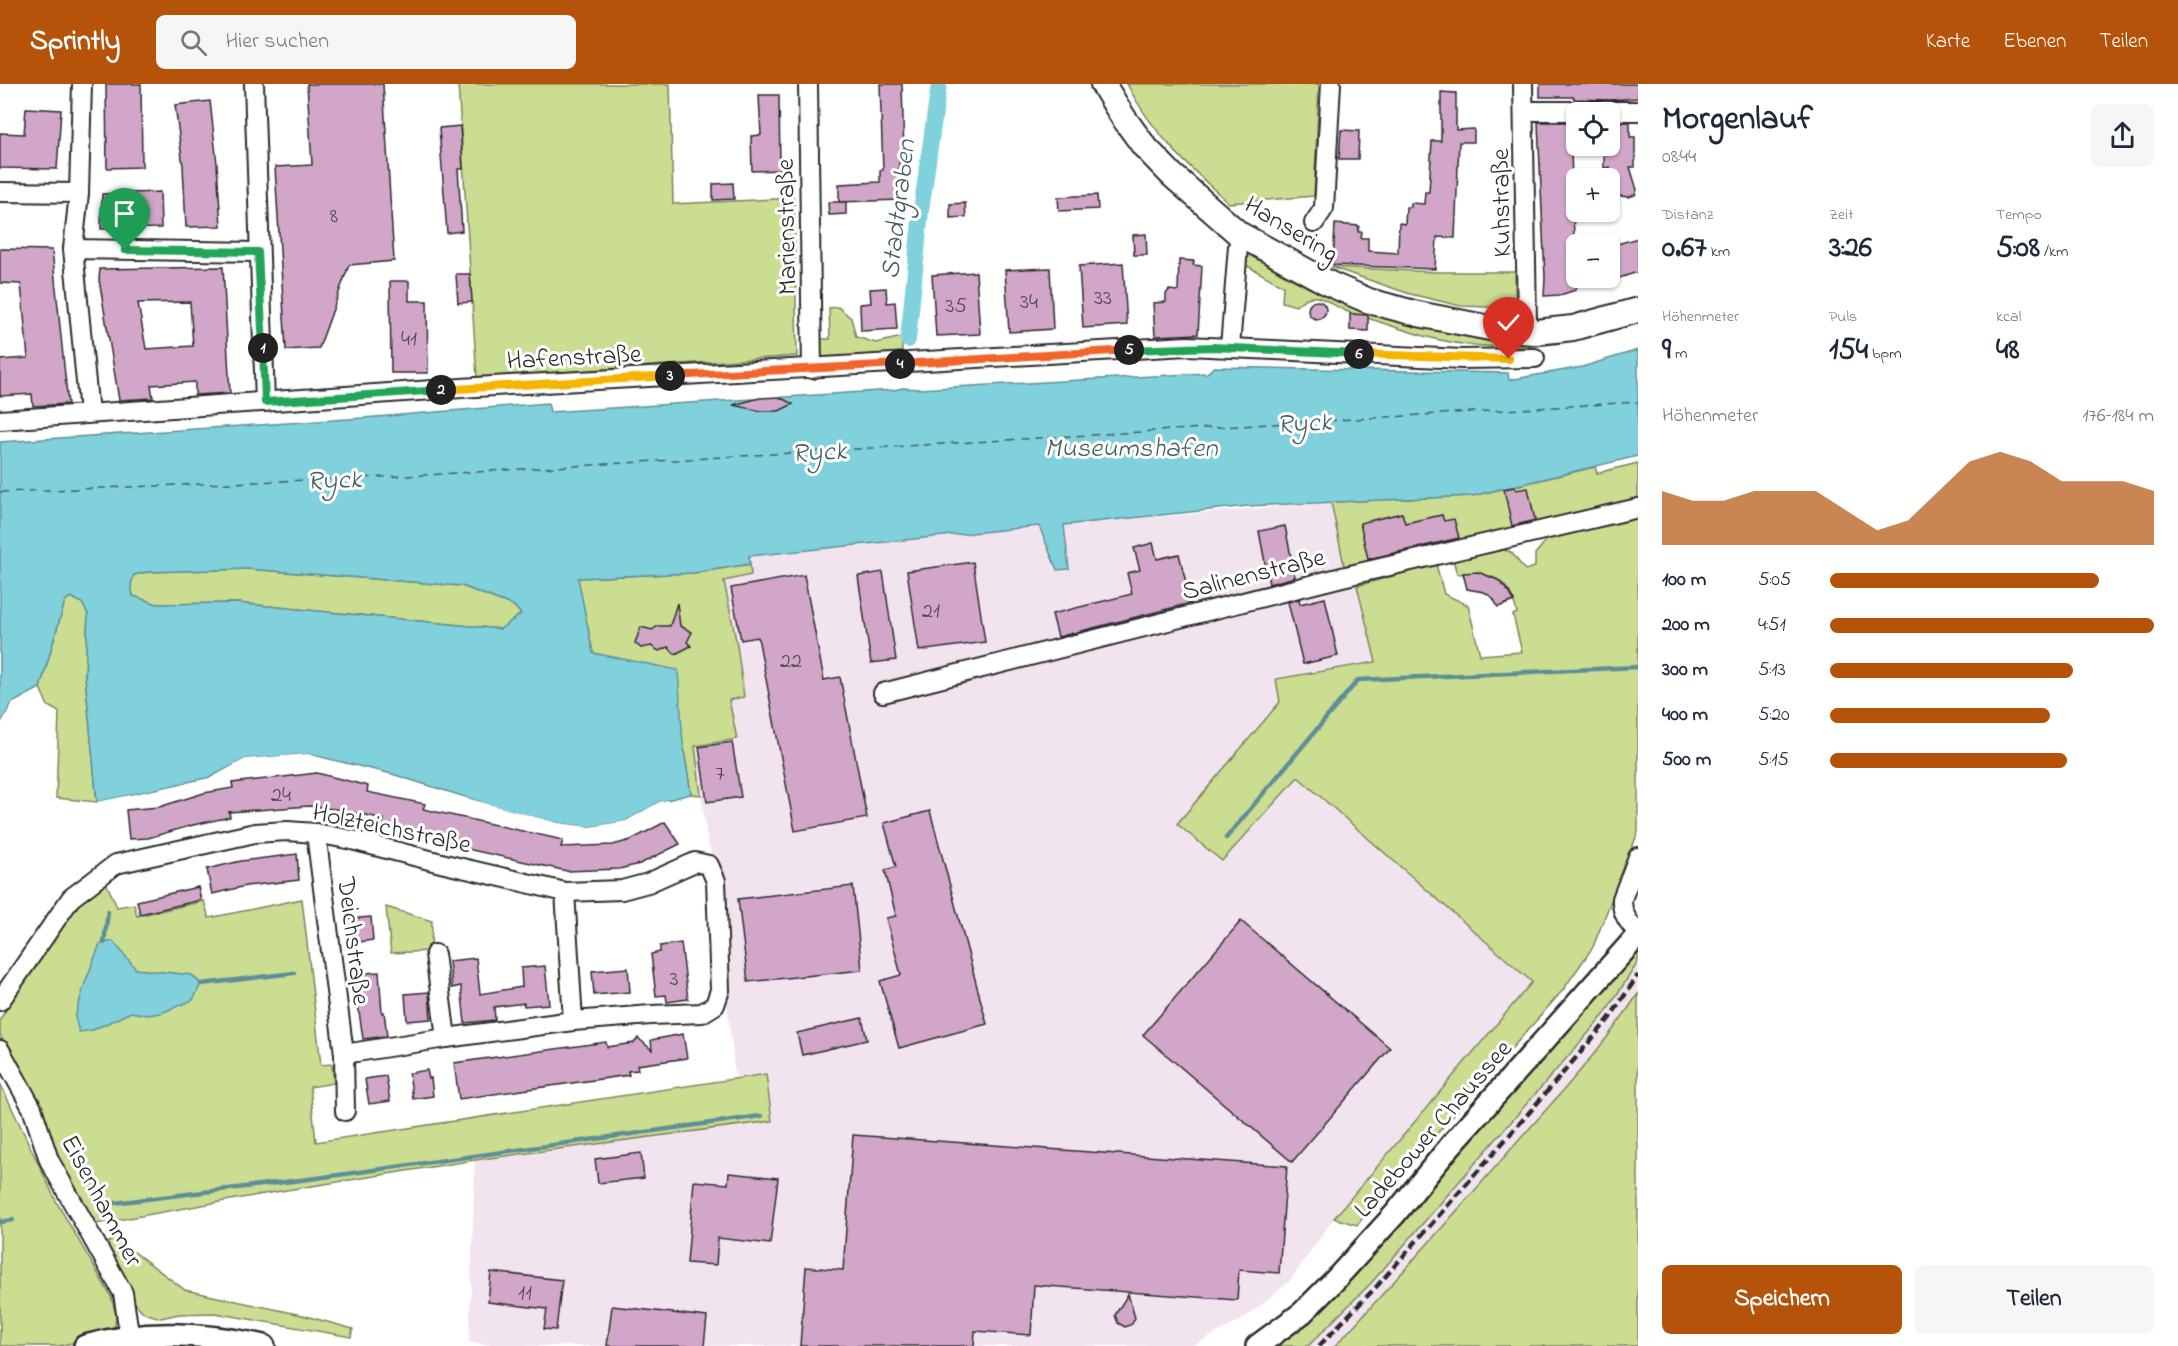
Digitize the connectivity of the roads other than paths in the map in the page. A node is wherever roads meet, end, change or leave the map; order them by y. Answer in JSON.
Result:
{"nodes":[{"id":1,"x":82,"y":84,"type":"edge"},
{"id":2,"x":254,"y":84,"type":"edge"},
{"id":3,"x":808,"y":84,"type":"edge"},
{"id":4,"x":1103,"y":84,"type":"edge"},
{"id":5,"x":1331,"y":84,"type":"edge"},
{"id":6,"x":1523,"y":84,"type":"edge"},
{"id":7,"x":1524,"y":111,"type":"junction"},
{"id":8,"x":1638,"y":111,"type":"edge"},
{"id":9,"x":0,"y":192,"type":"edge"},
{"id":10,"x":79,"y":193,"type":"junction"},
{"id":11,"x":1314,"y":223,"type":"dead end"},
{"id":12,"x":1238,"y":246,"type":"dead end"},
{"id":13,"x":73,"y":249,"type":"junction"},
{"id":14,"x":258,"y":252,"type":"junction"},
{"id":15,"x":1638,"y":295,"type":"edge"},
{"id":16,"x":1638,"y":310,"type":"edge"},
{"id":17,"x":1527,"y":321,"type":"junction"},
{"id":18,"x":1472,"y":324,"type":"junction"},
{"id":19,"x":1230,"y":348,"type":"junction"},
{"id":20,"x":1535,"y":358,"type":"dead end"},
{"id":21,"x":813,"y":369,"type":"junction"},
{"id":22,"x":265,"y":402,"type":"junction"},
{"id":23,"x":89,"y":413,"type":"junction"},
{"id":24,"x":0,"y":420,"type":"edge"},
{"id":25,"x":1638,"y":508,"type":"edge"},
{"id":26,"x":883,"y":693,"type":"dead end"},
{"id":27,"x":316,"y":833,"type":"junction"},
{"id":28,"x":1638,"y":857,"type":"edge"},
{"id":29,"x":565,"y":892,"type":"junction"},
{"id":30,"x":1638,"y":934,"type":"edge"},
{"id":31,"x":435,"y":954,"type":"dead end"},
{"id":32,"x":0,"y":1001,"type":"edge"},
{"id":33,"x":573,"y":1022,"type":"junction"},
{"id":34,"x":446,"y":1038,"type":"junction"},
{"id":35,"x":0,"y":1050,"type":"edge"},
{"id":36,"x":344,"y":1054,"type":"junction"},
{"id":37,"x":345,"y":1111,"type":"dead end"},
{"id":38,"x":130,"y":1341,"type":"edge"},
{"id":39,"x":86,"y":1346,"type":"edge"},
{"id":40,"x":264,"y":1346,"type":"edge"},
{"id":41,"x":1257,"y":1346,"type":"edge"}],
"edges":[{"from":1,"to":10,"type":"street"},
{"from":2,"to":14,"type":"street"},
{"from":3,"to":21,"type":"street","name":"Marienstraße"},
{"from":4,"to":18,"type":"main road","name":"Hansering"},
{"from":5,"to":11,"type":"street"},
{"from":6,"to":7,"type":"street","name":"Kuhstraße"},
{"from":7,"to":8,"type":"street"},
{"from":7,"to":17,"type":"street","name":"Kuhstraße"},
{"from":9,"to":10,"type":"street"},
{"from":10,"to":13,"type":"street"},
{"from":12,"to":19,"type":"street"},
{"from":13,"to":14,"type":"street"},
{"from":13,"to":23,"type":"street"},
{"from":14,"to":22,"type":"street"},
{"from":15,"to":17,"type":"main road","name":"Hansering"},
{"from":16,"to":18,"type":"main road","name":"Hansering"},
{"from":17,"to":18,"type":"main road","name":"Hansering"},
{"from":19,"to":20,"type":"street","name":"Hafenstraße"},
{"from":19,"to":21,"type":"street","name":"Hafenstraße"},
{"from":21,"to":22,"type":"street","name":"Hafenstraße"},
{"from":22,"to":23,"type":"street","name":"Hafenstraße"},
{"from":23,"to":24,"type":"street","name":"Hafenstraße"},
{"from":25,"to":26,"type":"street","name":"Salinenstraße"},
{"from":27,"to":29,"type":"street","name":"Holzteichstraße"},
{"from":27,"to":32,"type":"street","name":"Holzteichstraße"},
{"from":27,"to":36,"type":"street","name":"Deichstraße"},
{"from":28,"to":30,"type":"street"},
{"from":29,"to":33,"type":"street"},
{"from":29,"to":33,"type":"street","name":"Holzteichstraße"},
{"from":30,"to":41,"type":"street","name":"Ladebower Chaussee"},
{"from":31,"to":34,"type":"street"},
{"from":33,"to":34,"type":"street"},
{"from":34,"to":36,"type":"street"},
{"from":35,"to":38,"type":"street","name":"Eisenhammer"},
{"from":36,"to":37,"type":"street","name":"Deichstraße"},
{"from":38,"to":39,"type":"street"},
{"from":38,"to":40,"type":"street"}]}
